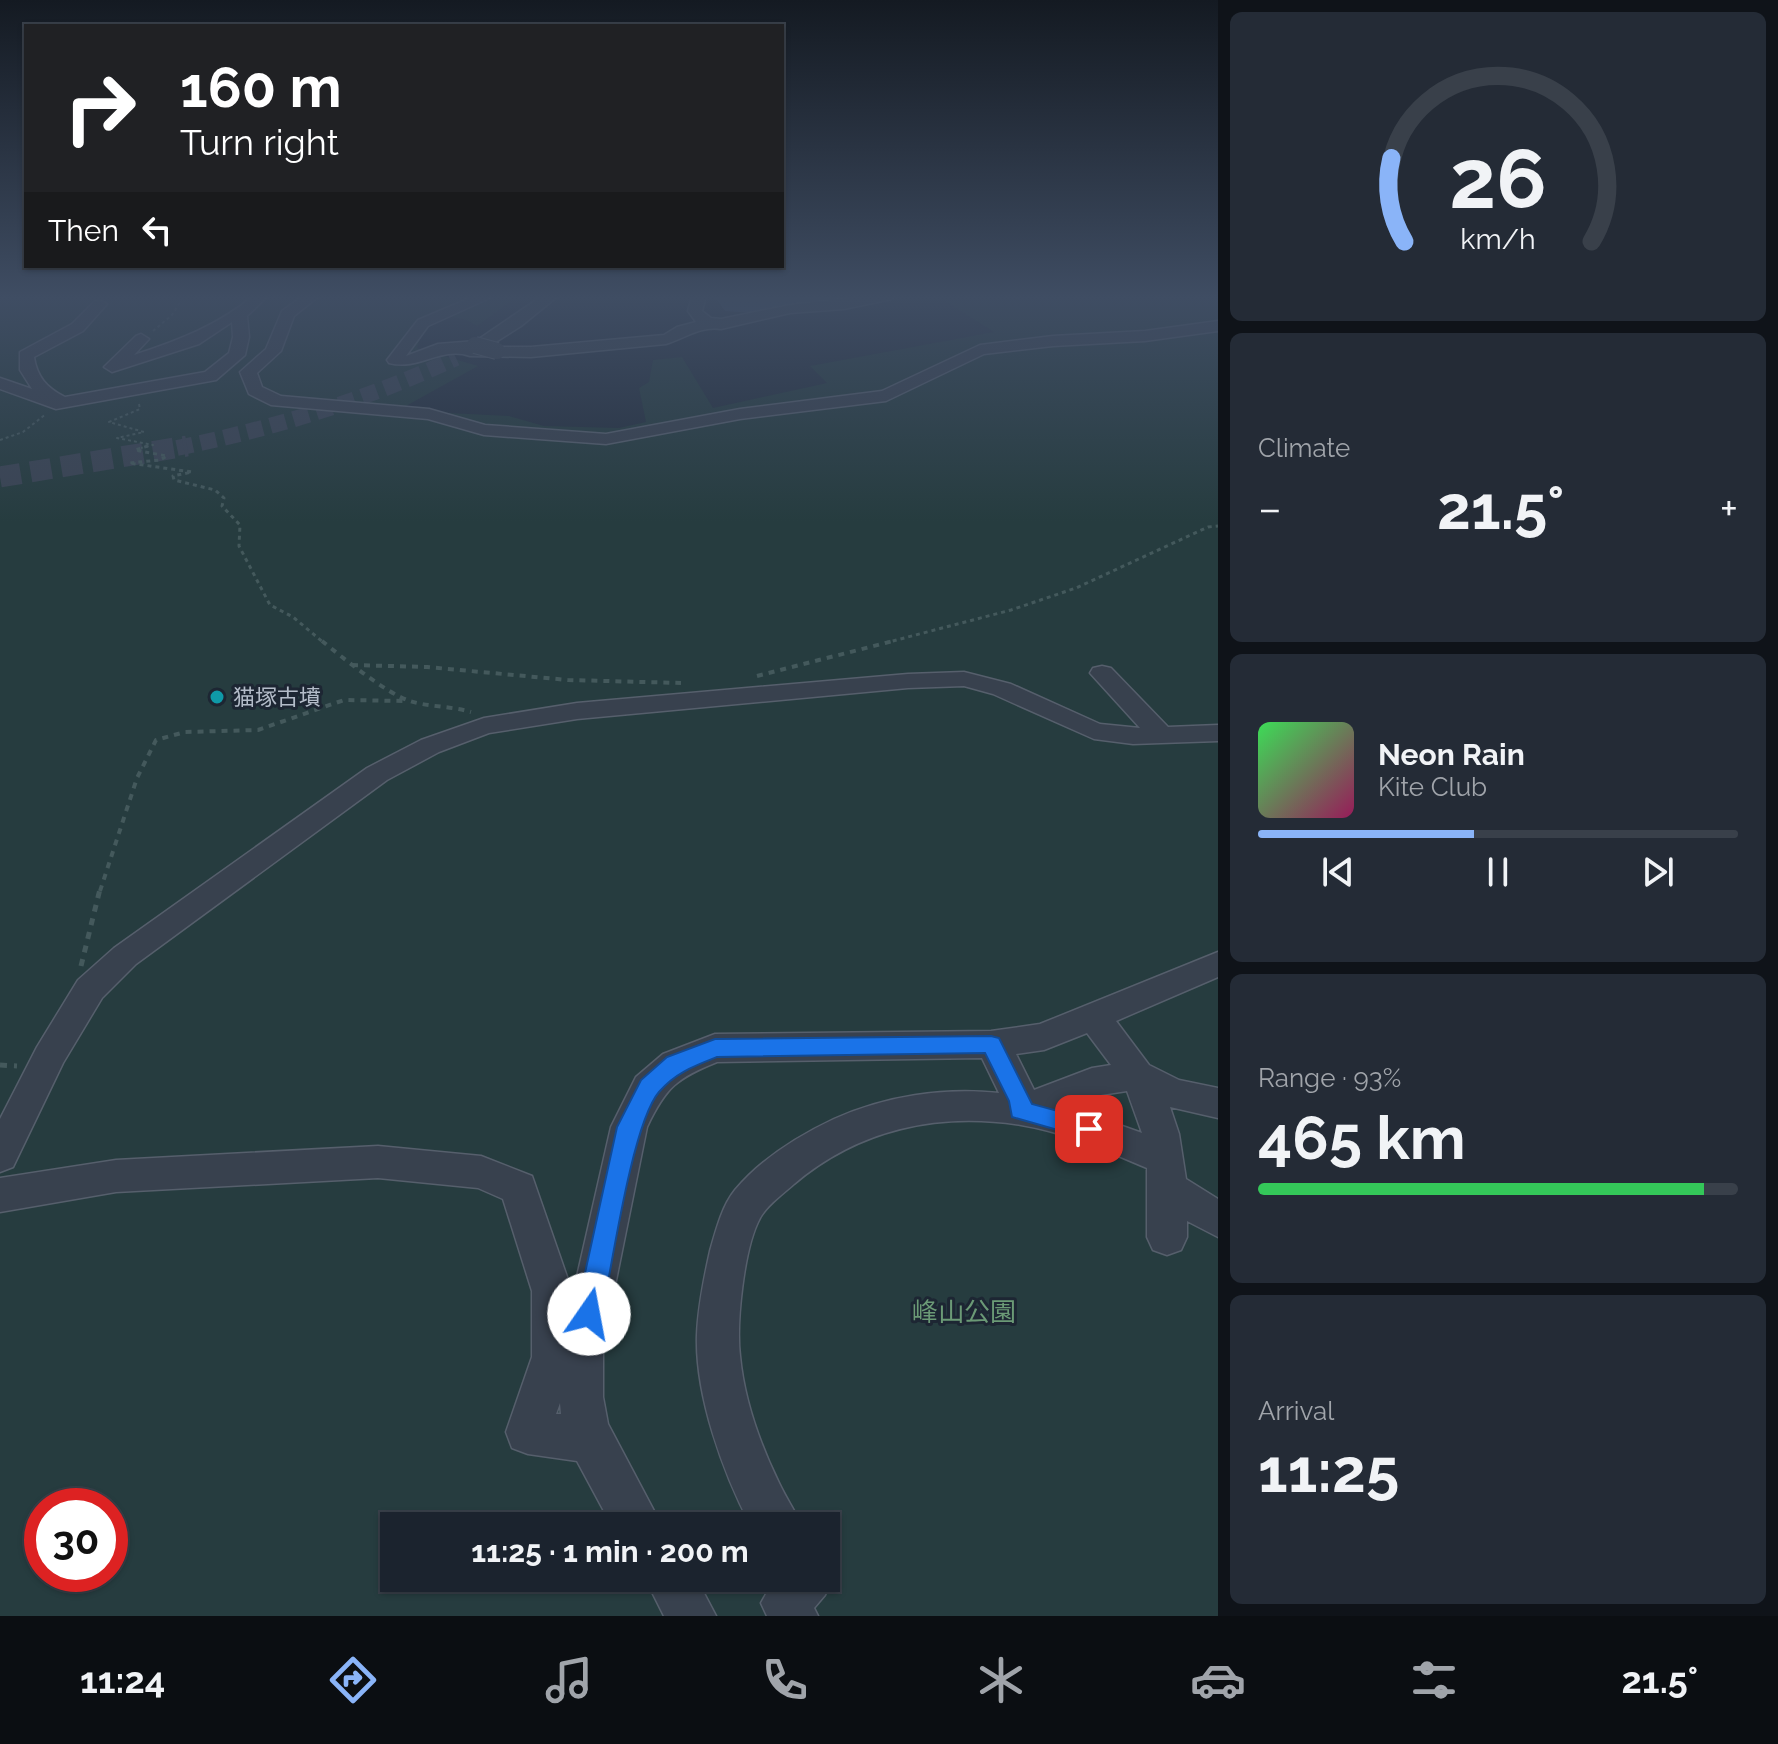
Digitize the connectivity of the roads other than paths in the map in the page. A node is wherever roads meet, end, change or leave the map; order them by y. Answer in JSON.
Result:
{"nodes":[{"id":1,"x":28,"y":371,"type":"edge"},
{"id":2,"x":216,"y":371,"type":"edge"},
{"id":3,"x":249,"y":371,"type":"edge"},
{"id":4,"x":936,"y":371,"type":"edge"},
{"id":5,"x":210,"y":376,"type":"junction"},
{"id":6,"x":0,"y":383,"type":"edge"},
{"id":7,"x":255,"y":390,"type":"junction"},
{"id":8,"x":63,"y":403,"type":"junction"},
{"id":9,"x":1102,"y":673,"type":"dead end"},
{"id":10,"x":1218,"y":733,"type":"edge"},
{"id":11,"x":1162,"y":736,"type":"junction"},
{"id":12,"x":1218,"y":964,"type":"edge"},
{"id":13,"x":1092,"y":1016,"type":"junction"},
{"id":14,"x":991,"y":1044,"type":"junction"},
{"id":15,"x":1136,"y":1075,"type":"junction"},
{"id":16,"x":1218,"y":1103,"type":"edge"},
{"id":17,"x":1026,"y":1112,"type":"junction"},
{"id":18,"x":0,"y":1156,"type":"edge"},
{"id":19,"x":1165,"y":1172,"type":"junction"},
{"id":20,"x":0,"y":1195,"type":"edge"},
{"id":21,"x":1218,"y":1220,"type":"edge"},
{"id":22,"x":1167,"y":1237,"type":"dead end"},
{"id":23,"x":594,"y":1441,"type":"junction"},
{"id":24,"x":630,"y":1512,"type":"edge"},
{"id":25,"x":768,"y":1512,"type":"edge"},
{"id":26,"x":677,"y":1592,"type":"edge"},
{"id":27,"x":796,"y":1592,"type":"edge"},
{"id":28,"x":691,"y":1616,"type":"edge"},
{"id":29,"x":793,"y":1616,"type":"edge"}],
"edges":[{"from":1,"to":8,"type":"street"},
{"from":2,"to":5,"type":"street"},
{"from":3,"to":7,"type":"street"},
{"from":4,"to":7,"type":"street"},
{"from":5,"to":7,"type":"street"},
{"from":5,"to":8,"type":"street"},
{"from":6,"to":8,"type":"street"},
{"from":9,"to":11,"type":"street"},
{"from":10,"to":11,"type":"street"},
{"from":11,"to":18,"type":"street"},
{"from":12,"to":13,"type":"street"},
{"from":13,"to":14,"type":"street"},
{"from":13,"to":15,"type":"street"},
{"from":14,"to":17,"type":"street"},
{"from":14,"to":23,"type":"street"},
{"from":15,"to":16,"type":"street"},
{"from":15,"to":17,"type":"street"},
{"from":15,"to":19,"type":"street"},
{"from":17,"to":19,"type":"street"},
{"from":17,"to":25,"type":"street"},
{"from":19,"to":21,"type":"street"},
{"from":19,"to":22,"type":"street"},
{"from":20,"to":23,"type":"street"},
{"from":23,"to":24,"type":"street"},
{"from":26,"to":28,"type":"street"},
{"from":27,"to":29,"type":"street"}]}
